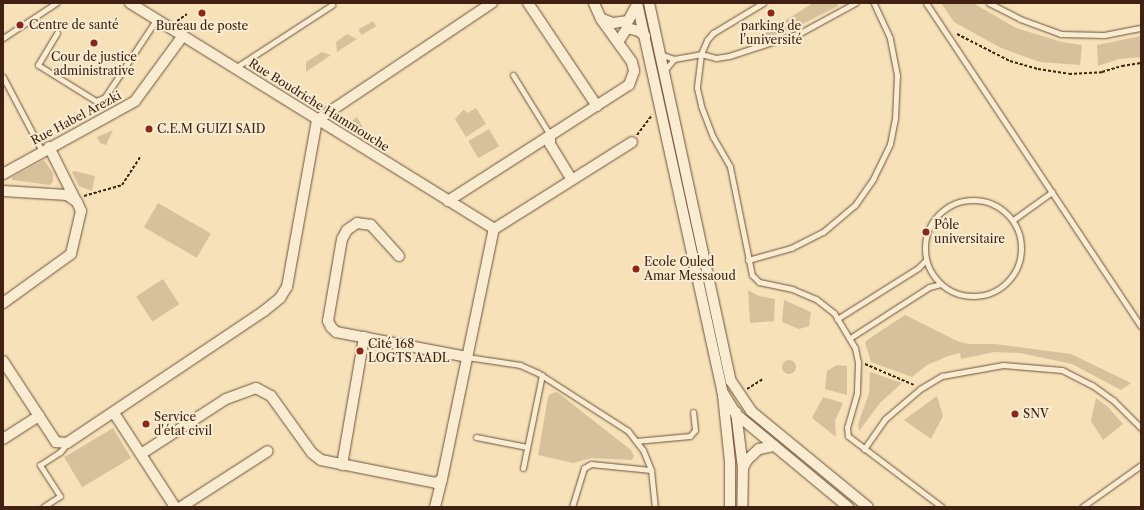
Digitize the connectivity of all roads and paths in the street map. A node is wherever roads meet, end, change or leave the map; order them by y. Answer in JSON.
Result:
{"nodes":[{"id":1,"x":56,"y":3,"type":"edge"},
{"id":2,"x":492,"y":3,"type":"edge"},
{"id":3,"x":528,"y":3,"type":"edge"},
{"id":4,"x":594,"y":3,"type":"edge"},
{"id":5,"x":649,"y":3,"type":"edge"},
{"id":6,"x":763,"y":3,"type":"edge"},
{"id":7,"x":855,"y":3,"type":"edge"},
{"id":8,"x":874,"y":3,"type":"edge"},
{"id":9,"x":926,"y":3,"type":"edge"},
{"id":10,"x":989,"y":3,"type":"edge"},
{"id":11,"x":637,"y":4,"type":"edge"},
{"id":12,"x":138,"y":5,"type":"edge"},
{"id":13,"x":332,"y":5,"type":"dead end"},
{"id":14,"x":601,"y":19,"type":"junction"},
{"id":15,"x":156,"y":20,"type":"junction"},
{"id":16,"x":941,"y":27,"type":"junction"},
{"id":17,"x":621,"y":28,"type":"junction"},
{"id":18,"x":1141,"y":28,"type":"edge"},
{"id":19,"x":57,"y":33,"type":"dead end"},
{"id":20,"x":645,"y":36,"type":"junction"},
{"id":21,"x":182,"y":37,"type":"junction"},
{"id":22,"x":3,"y":38,"type":"edge"},
{"id":23,"x":618,"y":42,"type":"junction"},
{"id":24,"x":660,"y":54,"type":"junction"},
{"id":25,"x":701,"y":54,"type":"junction"},
{"id":26,"x":674,"y":59,"type":"junction"},
{"id":27,"x":1141,"y":63,"type":"edge"},
{"id":28,"x":235,"y":68,"type":"junction"},
{"id":29,"x":664,"y":72,"type":"junction"},
{"id":30,"x":513,"y":75,"type":"dead end"},
{"id":31,"x":3,"y":76,"type":"edge"},
{"id":32,"x":597,"y":106,"type":"junction"},
{"id":33,"x":647,"y":118,"type":"dead end"},
{"id":34,"x":317,"y":120,"type":"junction"},
{"id":35,"x":550,"y":135,"type":"junction"},
{"id":36,"x":632,"y":142,"type":"joint"},
{"id":37,"x":45,"y":149,"type":"junction"},
{"id":38,"x":141,"y":156,"type":"dead end"},
{"id":39,"x":3,"y":174,"type":"edge"},
{"id":40,"x":572,"y":180,"type":"junction"},
{"id":41,"x":3,"y":192,"type":"edge"},
{"id":42,"x":1052,"y":192,"type":"junction"},
{"id":43,"x":76,"y":200,"type":"junction"},
{"id":44,"x":448,"y":201,"type":"junction"},
{"id":45,"x":1012,"y":220,"type":"junction"},
{"id":46,"x":494,"y":229,"type":"junction"},
{"id":47,"x":399,"y":256,"type":"dead end"},
{"id":48,"x":748,"y":260,"type":"junction"},
{"id":49,"x":926,"y":260,"type":"junction"},
{"id":50,"x":941,"y":284,"type":"junction"},
{"id":51,"x":3,"y":302,"type":"edge"},
{"id":52,"x":838,"y":319,"type":"junction"},
{"id":53,"x":1141,"y":326,"type":"edge"},
{"id":54,"x":364,"y":337,"type":"junction"},
{"id":55,"x":850,"y":338,"type":"junction"},
{"id":56,"x":467,"y":358,"type":"junction"},
{"id":57,"x":3,"y":361,"type":"edge"},
{"id":58,"x":858,"y":362,"type":"junction"},
{"id":59,"x":542,"y":375,"type":"junction"},
{"id":60,"x":763,"y":378,"type":"dead end"},
{"id":61,"x":731,"y":381,"type":"junction"},
{"id":62,"x":754,"y":384,"type":"dead end"},
{"id":63,"x":920,"y":389,"type":"junction"},
{"id":64,"x":722,"y":391,"type":"junction"},
{"id":65,"x":751,"y":410,"type":"junction"},
{"id":66,"x":693,"y":412,"type":"dead end"},
{"id":67,"x":114,"y":413,"type":"junction"},
{"id":68,"x":736,"y":414,"type":"junction"},
{"id":69,"x":39,"y":416,"type":"junction"},
{"id":70,"x":1141,"y":428,"type":"edge"},
{"id":71,"x":728,"y":434,"type":"junction"},
{"id":72,"x":476,"y":437,"type":"dead end"},
{"id":73,"x":3,"y":439,"type":"edge"},
{"id":74,"x":636,"y":441,"type":"junction"},
{"id":75,"x":67,"y":443,"type":"junction"},
{"id":76,"x":775,"y":446,"type":"junction"},
{"id":77,"x":528,"y":447,"type":"junction"},
{"id":78,"x":864,"y":449,"type":"junction"},
{"id":79,"x":268,"y":451,"type":"dead end"},
{"id":80,"x":141,"y":454,"type":"junction"},
{"id":81,"x":342,"y":465,"type":"junction"},
{"id":82,"x":1141,"y":465,"type":"edge"},
{"id":83,"x":523,"y":468,"type":"dead end"},
{"id":84,"x":743,"y":468,"type":"junction"},
{"id":85,"x":651,"y":470,"type":"junction"},
{"id":86,"x":442,"y":479,"type":"junction"},
{"id":87,"x":431,"y":484,"type":"junction"},
{"id":88,"x":435,"y":504,"type":"edge"},
{"id":89,"x":43,"y":507,"type":"edge"},
{"id":90,"x":175,"y":507,"type":"edge"},
{"id":91,"x":181,"y":507,"type":"edge"},
{"id":92,"x":572,"y":507,"type":"edge"},
{"id":93,"x":655,"y":507,"type":"edge"},
{"id":94,"x":730,"y":507,"type":"edge"},
{"id":95,"x":742,"y":507,"type":"edge"},
{"id":96,"x":848,"y":507,"type":"edge"},
{"id":97,"x":868,"y":507,"type":"edge"},
{"id":98,"x":942,"y":507,"type":"edge"},
{"id":99,"x":1082,"y":507,"type":"edge"}],
"edges":[{"from":1,"to":22,"type":"lane"},
{"from":2,"to":34,"type":"street"},
{"from":3,"to":32,"type":"street"},
{"from":4,"to":14,"type":"street"},
{"from":5,"to":24,"type":"street"},
{"from":6,"to":25,"type":"lane"},
{"from":7,"to":25,"type":"lane"},
{"from":8,"to":48,"type":"lane"},
{"from":9,"to":16,"type":"lane"},
{"from":10,"to":18,"type":"lane"},
{"from":11,"to":17,"type":"street"},
{"from":11,"to":20,"type":"street"},
{"from":12,"to":15,"type":"street","name":"Rue Boudriche Hammouche"},
{"from":13,"to":28,"type":"lane"},
{"from":14,"to":17,"type":"street"},
{"from":14,"to":17,"type":"street"},
{"from":15,"to":19,"type":"lane"},
{"from":15,"to":21,"type":"street","name":"Rue Boudriche Hammouche"},
{"from":16,"to":27,"type":"path"},
{"from":16,"to":42,"type":"lane"},
{"from":17,"to":20,"type":"street"},
{"from":17,"to":23,"type":"street"},
{"from":17,"to":23,"type":"street"},
{"from":20,"to":64,"type":"street"},
{"from":21,"to":28,"type":"street","name":"Rue Boudriche Hammouche"},
{"from":21,"to":37,"type":"street","name":"Rue Habel Arezki"},
{"from":23,"to":32,"type":"street"},
{"from":24,"to":26,"type":"lane"},
{"from":24,"to":29,"type":"street"},
{"from":25,"to":26,"type":"lane"},
{"from":25,"to":48,"type":"lane"},
{"from":26,"to":29,"type":"lane"},
{"from":28,"to":34,"type":"street","name":"Rue Boudriche Hammouche"},
{"from":29,"to":61,"type":"street"},
{"from":30,"to":35,"type":"lane"},
{"from":31,"to":37,"type":"lane"},
{"from":32,"to":35,"type":"street"},
{"from":33,"to":36,"type":"path"},
{"from":34,"to":44,"type":"street","name":"Rue Boudriche Hammouche"},
{"from":34,"to":67,"type":"street"},
{"from":35,"to":40,"type":"street"},
{"from":35,"to":44,"type":"street"},
{"from":36,"to":40,"type":"street"},
{"from":37,"to":39,"type":"street","name":"Rue Habel Arezki"},
{"from":37,"to":43,"type":"street"},
{"from":38,"to":43,"type":"path"},
{"from":40,"to":46,"type":"street"},
{"from":41,"to":43,"type":"street"},
{"from":42,"to":45,"type":"lane"},
{"from":42,"to":53,"type":"lane"},
{"from":43,"to":51,"type":"street"},
{"from":44,"to":46,"type":"street","name":"Rue Boudriche Hammouche"},
{"from":45,"to":49,"type":"lane"},
{"from":45,"to":50,"type":"lane"},
{"from":46,"to":56,"type":"street"},
{"from":47,"to":54,"type":"street"},
{"from":48,"to":52,"type":"lane"},
{"from":49,"to":50,"type":"lane"},
{"from":49,"to":52,"type":"lane"},
{"from":50,"to":55,"type":"lane"},
{"from":52,"to":55,"type":"lane"},
{"from":54,"to":56,"type":"street"},
{"from":54,"to":81,"type":"street"},
{"from":55,"to":58,"type":"lane"},
{"from":56,"to":59,"type":"lane"},
{"from":56,"to":86,"type":"street"},
{"from":57,"to":69,"type":"street"},
{"from":58,"to":63,"type":"path"},
{"from":58,"to":78,"type":"lane"},
{"from":59,"to":74,"type":"lane"},
{"from":59,"to":77,"type":"lane"},
{"from":60,"to":62,"type":"path"},
{"from":61,"to":65,"type":"street"},
{"from":61,"to":68,"type":"street"},
{"from":63,"to":70,"type":"lane"},
{"from":63,"to":78,"type":"lane"},
{"from":64,"to":68,"type":"street"},
{"from":64,"to":71,"type":"street"},
{"from":65,"to":68,"type":"street"},
{"from":65,"to":97,"type":"street"},
{"from":66,"to":74,"type":"lane"},
{"from":67,"to":75,"type":"street"},
{"from":67,"to":80,"type":"street"},
{"from":68,"to":71,"type":"street"},
{"from":68,"to":76,"type":"street"},
{"from":68,"to":84,"type":"street"},
{"from":69,"to":73,"type":"street"},
{"from":69,"to":75,"type":"street"},
{"from":71,"to":94,"type":"street"},
{"from":72,"to":77,"type":"lane"},
{"from":74,"to":85,"type":"lane"},
{"from":75,"to":89,"type":"lane"},
{"from":76,"to":84,"type":"street"},
{"from":76,"to":96,"type":"street"},
{"from":77,"to":83,"type":"lane"},
{"from":78,"to":98,"type":"lane"},
{"from":79,"to":91,"type":"street"},
{"from":80,"to":81,"type":"street"},
{"from":80,"to":90,"type":"street"},
{"from":81,"to":87,"type":"street"},
{"from":82,"to":99,"type":"lane"},
{"from":84,"to":95,"type":"street"},
{"from":85,"to":92,"type":"lane"},
{"from":85,"to":93,"type":"lane"},
{"from":86,"to":87,"type":"street"},
{"from":86,"to":88,"type":"street"},
{"from":87,"to":88,"type":"street"}]}
